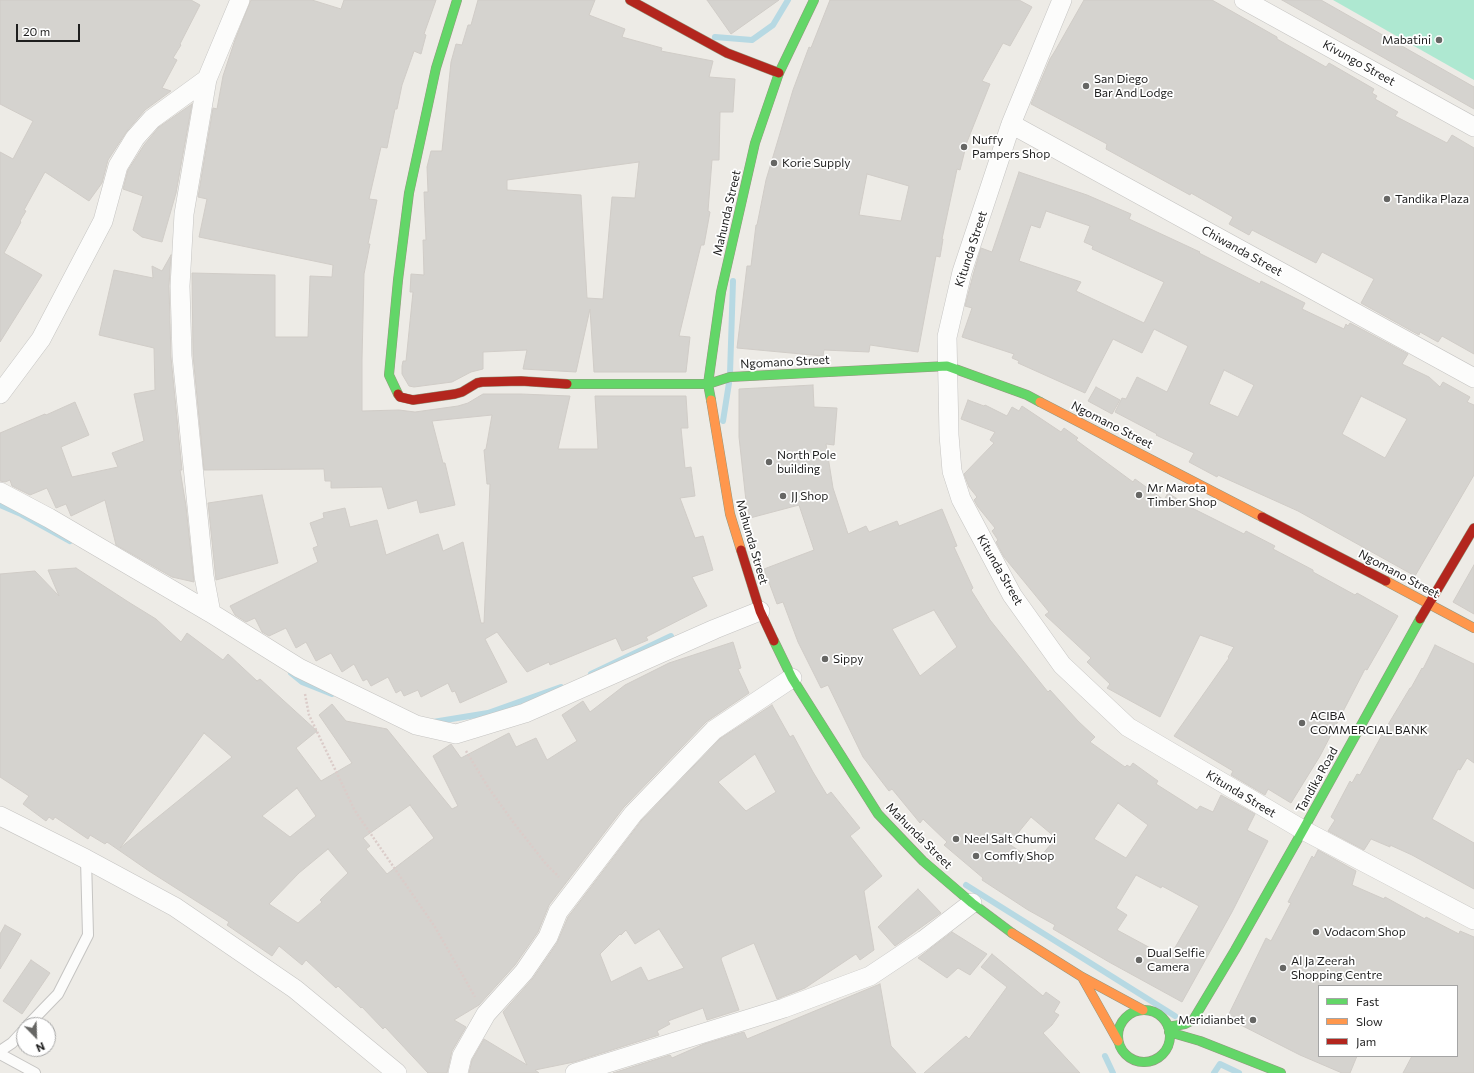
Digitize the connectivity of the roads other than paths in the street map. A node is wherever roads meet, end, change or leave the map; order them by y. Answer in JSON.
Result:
{"nodes":[{"id":1,"x":240,"y":0,"type":"edge"},
{"id":2,"x":457,"y":0,"type":"edge"},
{"id":3,"x":630,"y":0,"type":"edge"},
{"id":4,"x":814,"y":0,"type":"edge"},
{"id":5,"x":1062,"y":0,"type":"edge"},
{"id":6,"x":1244,"y":0,"type":"edge"},
{"id":7,"x":779,"y":73,"type":"junction"},
{"id":8,"x":207,"y":79,"type":"junction"},
{"id":9,"x":1011,"y":124,"type":"junction"},
{"id":10,"x":1474,"y":127,"type":"edge"},
{"id":11,"x":947,"y":366,"type":"junction"},
{"id":12,"x":1474,"y":378,"type":"edge"},
{"id":13,"x":708,"y":384,"type":"junction"},
{"id":14,"x":0,"y":394,"type":"edge"},
{"id":15,"x":0,"y":492,"type":"edge"},
{"id":16,"x":1474,"y":528,"type":"edge"},
{"id":17,"x":1429,"y":603,"type":"junction"},
{"id":18,"x":760,"y":611,"type":"junction"},
{"id":19,"x":211,"y":613,"type":"junction"},
{"id":20,"x":1474,"y":628,"type":"edge"},
{"id":21,"x":792,"y":678,"type":"junction"},
{"id":22,"x":0,"y":816,"type":"edge"},
{"id":23,"x":1303,"y":830,"type":"junction"},
{"id":24,"x":86,"y":859,"type":"junction"},
{"id":25,"x":972,"y":903,"type":"junction"},
{"id":26,"x":1474,"y":920,"type":"edge"},
{"id":27,"x":1082,"y":977,"type":"junction"},
{"id":28,"x":1143,"y":1010,"type":"junction"},
{"id":29,"x":36,"y":1017,"type":"edge"},
{"id":30,"x":1169,"y":1030,"type":"junction"},
{"id":31,"x":16,"y":1039,"type":"edge"},
{"id":32,"x":1118,"y":1041,"type":"junction"},
{"id":33,"x":0,"y":1051,"type":"edge"},
{"id":34,"x":0,"y":1054,"type":"edge"},
{"id":35,"x":35,"y":1073,"type":"edge"},
{"id":36,"x":397,"y":1073,"type":"edge"},
{"id":37,"x":458,"y":1073,"type":"edge"},
{"id":38,"x":575,"y":1073,"type":"edge"},
{"id":39,"x":1282,"y":1073,"type":"edge"}],
"edges":[{"from":1,"to":8,"type":"street"},
{"from":2,"to":13,"type":"street","name":"Ngomano Street"},
{"from":3,"to":7,"type":"street"},
{"from":4,"to":7,"type":"street","name":"Mahunda Street"},
{"from":5,"to":9,"type":"street","name":"Kitunda Street"},
{"from":6,"to":10,"type":"street","name":"Kivungo Street"},
{"from":7,"to":13,"type":"street","name":"Mahunda Street"},
{"from":8,"to":14,"type":"street"},
{"from":8,"to":19,"type":"street"},
{"from":9,"to":11,"type":"street","name":"Kitunda Street"},
{"from":9,"to":12,"type":"street","name":"Chiwanda Street"},
{"from":11,"to":13,"type":"street","name":"Ngomano Street"},
{"from":11,"to":17,"type":"street","name":"Ngomano Street"},
{"from":11,"to":23,"type":"street","name":"Kitunda Street"},
{"from":13,"to":18,"type":"street","name":"Mahunda Street"},
{"from":15,"to":19,"type":"street"},
{"from":16,"to":17,"type":"street","name":"Tandika Road"},
{"from":17,"to":20,"type":"street","name":"Ngomano Street"},
{"from":17,"to":23,"type":"street","name":"Tandika Road"},
{"from":18,"to":19,"type":"street"},
{"from":18,"to":21,"type":"street","name":"Mahunda Street"},
{"from":21,"to":25,"type":"street","name":"Mahunda Street"},
{"from":21,"to":37,"type":"street"},
{"from":22,"to":24,"type":"street"},
{"from":23,"to":26,"type":"street","name":"Kitunda Street"},
{"from":23,"to":30,"type":"street","name":"Tandika Road"},
{"from":24,"to":29,"type":"lane"},
{"from":24,"to":36,"type":"street"},
{"from":25,"to":27,"type":"street","name":"Mahunda Street"},
{"from":25,"to":38,"type":"street"},
{"from":27,"to":28,"type":"street","name":"Mahunda Street"},
{"from":27,"to":32,"type":"street"},
{"from":28,"to":30,"type":"street"},
{"from":28,"to":32,"type":"street"},
{"from":30,"to":32,"type":"street"},
{"from":30,"to":39,"type":"street"},
{"from":31,"to":33,"type":"lane"},
{"from":34,"to":35,"type":"lane"}]}
